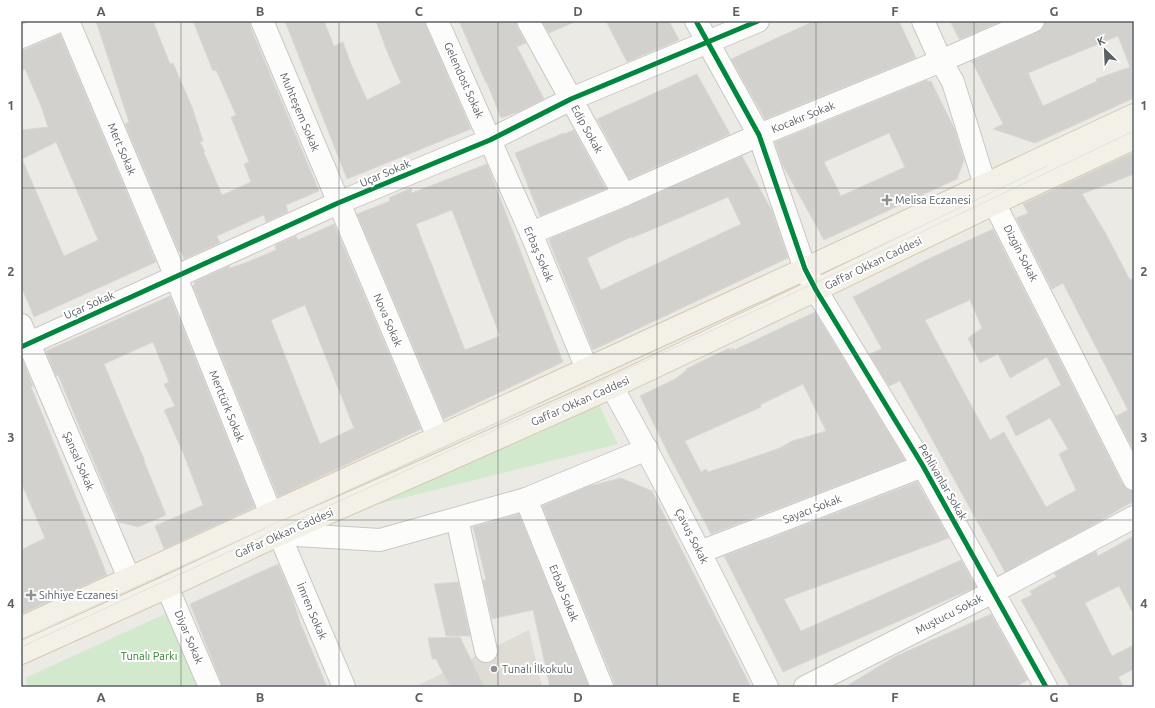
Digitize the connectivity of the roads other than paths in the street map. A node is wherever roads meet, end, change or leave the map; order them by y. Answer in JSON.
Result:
{"nodes":[{"id":1,"x":59,"y":21,"type":"edge"},
{"id":2,"x":68,"y":21,"type":"edge"},
{"id":3,"x":262,"y":21,"type":"edge"},
{"id":4,"x":437,"y":21,"type":"edge"},
{"id":5,"x":528,"y":21,"type":"edge"},
{"id":6,"x":696,"y":21,"type":"edge"},
{"id":7,"x":758,"y":21,"type":"edge"},
{"id":8,"x":923,"y":21,"type":"edge"},
{"id":9,"x":1033,"y":21,"type":"edge"},
{"id":10,"x":21,"y":37,"type":"edge"},
{"id":11,"x":707,"y":42,"type":"junction"},
{"id":12,"x":941,"y":61,"type":"junction"},
{"id":13,"x":571,"y":99,"type":"junction"},
{"id":14,"x":1134,"y":115,"type":"edge"},
{"id":15,"x":758,"y":135,"type":"junction"},
{"id":16,"x":1134,"y":138,"type":"edge"},
{"id":17,"x":490,"y":140,"type":"junction"},
{"id":18,"x":624,"y":194,"type":"junction"},
{"id":19,"x":990,"y":194,"type":"junction"},
{"id":20,"x":338,"y":203,"type":"junction"},
{"id":21,"x":531,"y":233,"type":"junction"},
{"id":22,"x":805,"y":269,"type":"junction"},
{"id":23,"x":176,"y":277,"type":"junction"},
{"id":24,"x":816,"y":290,"type":"junction"},
{"id":25,"x":24,"y":338,"type":"edge"},
{"id":26,"x":587,"y":369,"type":"junction"},
{"id":27,"x":612,"y":387,"type":"junction"},
{"id":28,"x":438,"y":437,"type":"junction"},
{"id":29,"x":647,"y":449,"type":"junction"},
{"id":30,"x":923,"y":466,"type":"junction"},
{"id":31,"x":1134,"y":479,"type":"edge"},
{"id":32,"x":526,"y":499,"type":"junction"},
{"id":33,"x":271,"y":514,"type":"junction"},
{"id":34,"x":1134,"y":517,"type":"edge"},
{"id":35,"x":457,"y":519,"type":"junction"},
{"id":36,"x":280,"y":534,"type":"junction"},
{"id":37,"x":700,"y":552,"type":"junction"},
{"id":38,"x":129,"y":578,"type":"junction"},
{"id":39,"x":167,"y":587,"type":"junction"},
{"id":40,"x":993,"y":592,"type":"junction"},
{"id":41,"x":21,"y":628,"type":"edge"},
{"id":42,"x":486,"y":651,"type":"dead end"},
{"id":43,"x":21,"y":654,"type":"edge"},
{"id":44,"x":1040,"y":685,"type":"edge"},
{"id":45,"x":210,"y":687,"type":"edge"},
{"id":46,"x":344,"y":687,"type":"edge"},
{"id":47,"x":602,"y":687,"type":"edge"},
{"id":48,"x":767,"y":687,"type":"edge"},
{"id":49,"x":805,"y":687,"type":"edge"}],
"edges":[{"from":1,"to":10,"type":"street"},
{"from":2,"to":23,"type":"street","name":"Mert Sokak"},
{"from":3,"to":20,"type":"street","name":"Muhteşem Sokak"},
{"from":4,"to":17,"type":"street","name":"Gelendost Sokak"},
{"from":5,"to":13,"type":"street","name":"Edip Sokak"},
{"from":6,"to":11,"type":"street","name":"Pehlivanlar Sokak"},
{"from":7,"to":11,"type":"street","name":"Uçar Sokak"},
{"from":8,"to":12,"type":"street","name":"Dizgin Sokak"},
{"from":9,"to":12,"type":"street","name":"Kocakır Sokak"},
{"from":11,"to":13,"type":"street","name":"Uçar Sokak"},
{"from":11,"to":15,"type":"street","name":"Pehlivanlar Sokak"},
{"from":12,"to":15,"type":"street","name":"Kocakır Sokak"},
{"from":12,"to":19,"type":"street","name":"Dizgin Sokak"},
{"from":13,"to":17,"type":"street","name":"Uçar Sokak"},
{"from":13,"to":18,"type":"street","name":"Edip Sokak"},
{"from":14,"to":19,"type":"main road","name":"Gaffar Okkan Caddesi"},
{"from":15,"to":18,"type":"street","name":"Kocakır Sokak"},
{"from":15,"to":22,"type":"street","name":"Pehlivanlar Sokak"},
{"from":16,"to":19,"type":"main road","name":"Gaffar Okkan Caddesi"},
{"from":17,"to":20,"type":"street","name":"Uçar Sokak"},
{"from":17,"to":21,"type":"street","name":"Erbaş Sokak"},
{"from":18,"to":21,"type":"street","name":"Kocakır Sokak"},
{"from":19,"to":22,"type":"main road","name":"Gaffar Okkan Caddesi"},
{"from":19,"to":24,"type":"main road","name":"Gaffar Okkan Caddesi"},
{"from":19,"to":31,"type":"street","name":"Dizgin Sokak"},
{"from":20,"to":23,"type":"street","name":"Uçar Sokak"},
{"from":20,"to":28,"type":"street","name":"Nova Sokak"},
{"from":21,"to":26,"type":"street","name":"Erbaş Sokak"},
{"from":22,"to":24,"type":"street","name":"Pehlivanlar Sokak"},
{"from":22,"to":26,"type":"main road","name":"Gaffar Okkan Caddesi"},
{"from":23,"to":25,"type":"street","name":"Uçar Sokak"},
{"from":23,"to":33,"type":"street","name":"Merttürk Sokak"},
{"from":24,"to":27,"type":"main road","name":"Gaffar Okkan Caddesi"},
{"from":24,"to":30,"type":"street","name":"Pehlivanlar Sokak"},
{"from":25,"to":38,"type":"street","name":"Şansal Sokak"},
{"from":26,"to":28,"type":"main road","name":"Gaffar Okkan Caddesi"},
{"from":27,"to":29,"type":"street","name":"Çavuş Sokak"},
{"from":27,"to":36,"type":"main road","name":"Gaffar Okkan Caddesi"},
{"from":28,"to":33,"type":"main road","name":"Gaffar Okkan Caddesi"},
{"from":29,"to":32,"type":"street"},
{"from":29,"to":37,"type":"street","name":"Çavuş Sokak"},
{"from":30,"to":37,"type":"street","name":"Sayacı Sokak"},
{"from":30,"to":40,"type":"street","name":"Pehlivanlar Sokak"},
{"from":32,"to":35,"type":"street"},
{"from":32,"to":47,"type":"street","name":"Erbab Sokak"},
{"from":33,"to":36,"type":"street","name":"Merttürk Sokak"},
{"from":33,"to":38,"type":"main road","name":"Gaffar Okkan Caddesi"},
{"from":34,"to":40,"type":"street","name":"Muştucu Sokak"},
{"from":35,"to":36,"type":"street"},
{"from":35,"to":42,"type":"street"},
{"from":36,"to":39,"type":"main road","name":"Gaffar Okkan Caddesi"},
{"from":36,"to":46,"type":"street","name":"İmren Sokak"},
{"from":37,"to":48,"type":"street","name":"Çavuş Sokak"},
{"from":38,"to":41,"type":"main road","name":"Gaffar Okkan Caddesi"},
{"from":39,"to":43,"type":"main road","name":"Gaffar Okkan Caddesi"},
{"from":39,"to":45,"type":"street","name":"Diyar Sokak"},
{"from":40,"to":44,"type":"street","name":"Pehlivanlar Sokak"},
{"from":40,"to":49,"type":"street","name":"Muştucu Sokak"}]}
